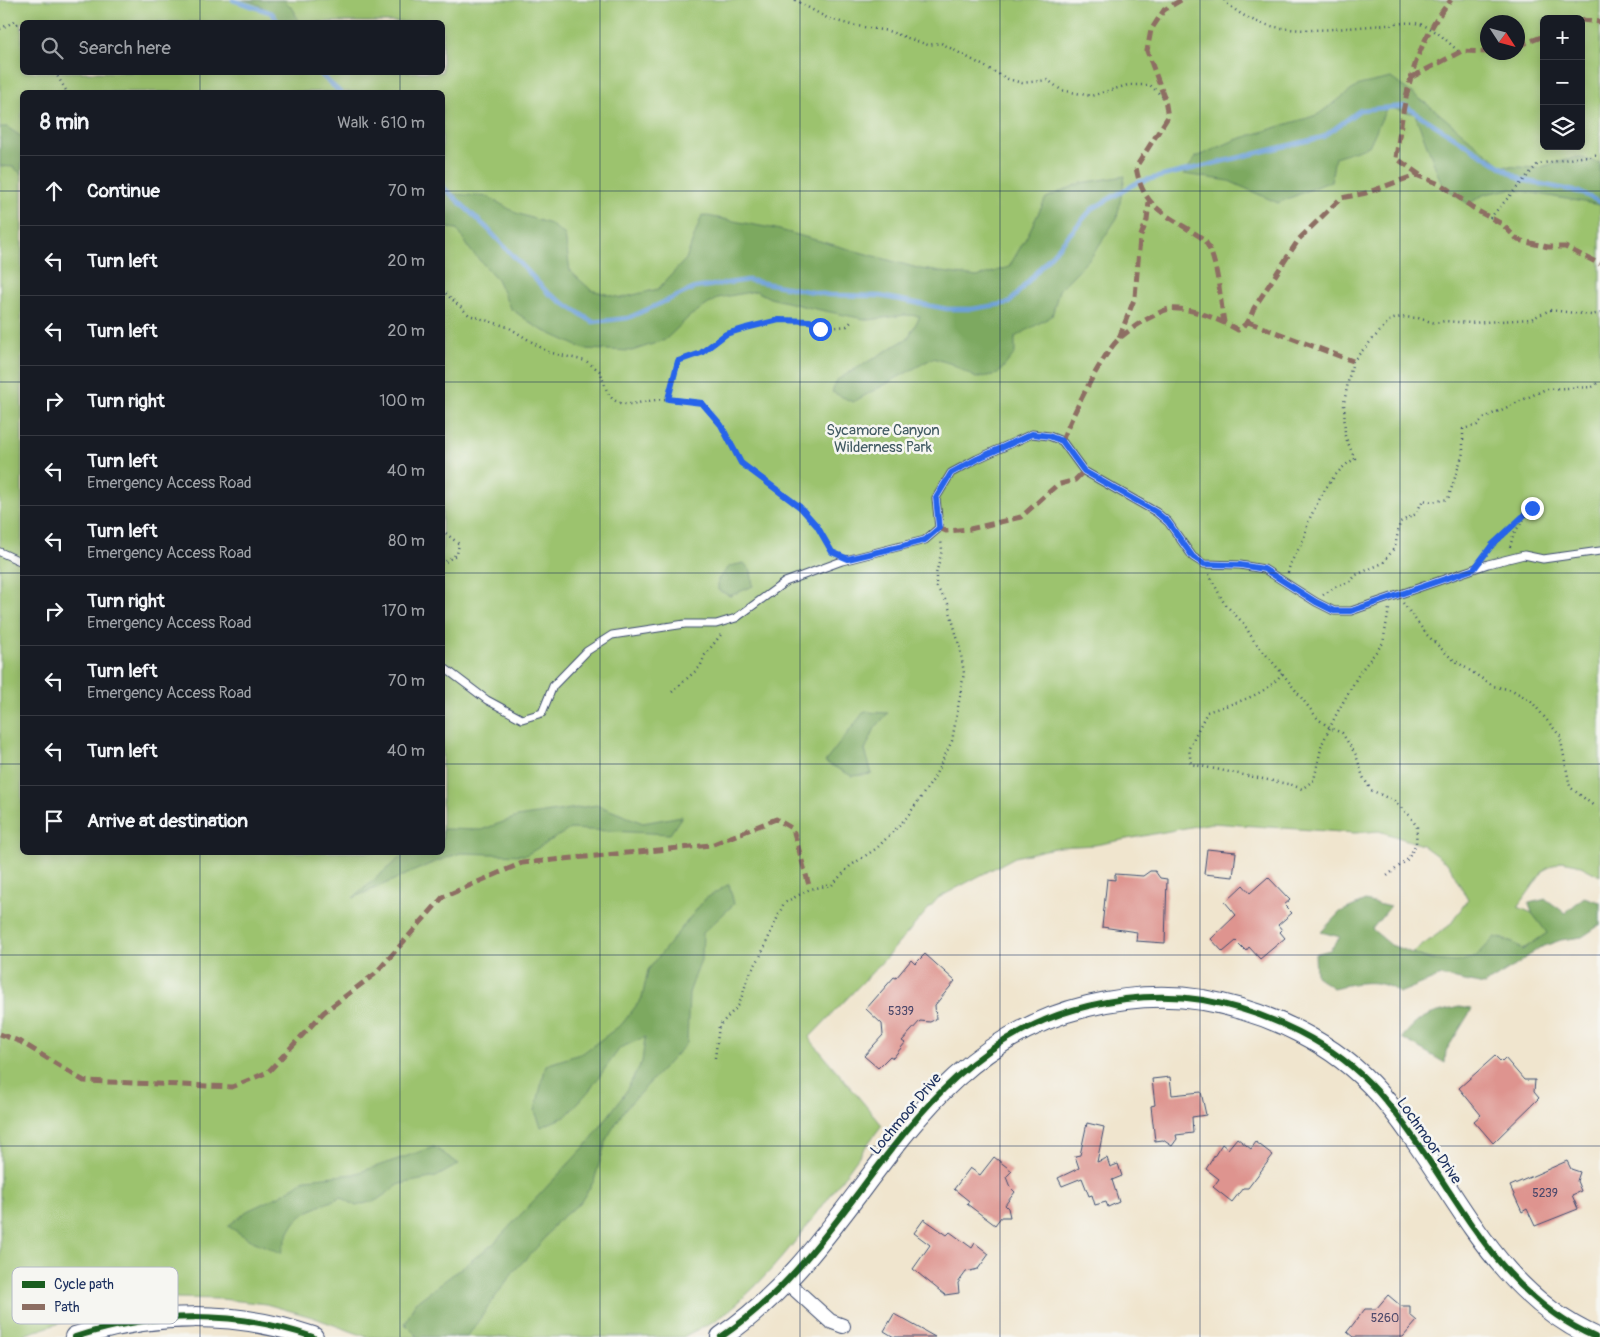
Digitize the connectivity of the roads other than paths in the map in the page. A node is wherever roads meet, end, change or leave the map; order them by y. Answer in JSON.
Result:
{"nodes":[{"id":1,"x":1600,"y":551,"type":"edge"},
{"id":2,"x":0,"y":552,"type":"edge"},
{"id":3,"x":20,"y":561,"type":"edge"},
{"id":4,"x":445,"y":668,"type":"edge"},
{"id":5,"x":787,"y":1282,"type":"junction"},
{"id":6,"x":178,"y":1317,"type":"edge"},
{"id":7,"x":124,"y":1324,"type":"edge"},
{"id":8,"x":843,"y":1326,"type":"dead end"},
{"id":9,"x":74,"y":1337,"type":"edge"},
{"id":10,"x":313,"y":1337,"type":"edge"},
{"id":11,"x":721,"y":1337,"type":"edge"},
{"id":12,"x":1595,"y":1337,"type":"edge"}],
"edges":[{"from":1,"to":4,"type":"lane"},
{"from":2,"to":3,"type":"lane"},
{"from":5,"to":8,"type":"street"},
{"from":5,"to":11,"type":"street","name":"Lochmoor Drive"},
{"from":5,"to":12,"type":"street","name":"Lochmoor Drive"},
{"from":6,"to":10,"type":"street"},
{"from":7,"to":9,"type":"street"}]}
